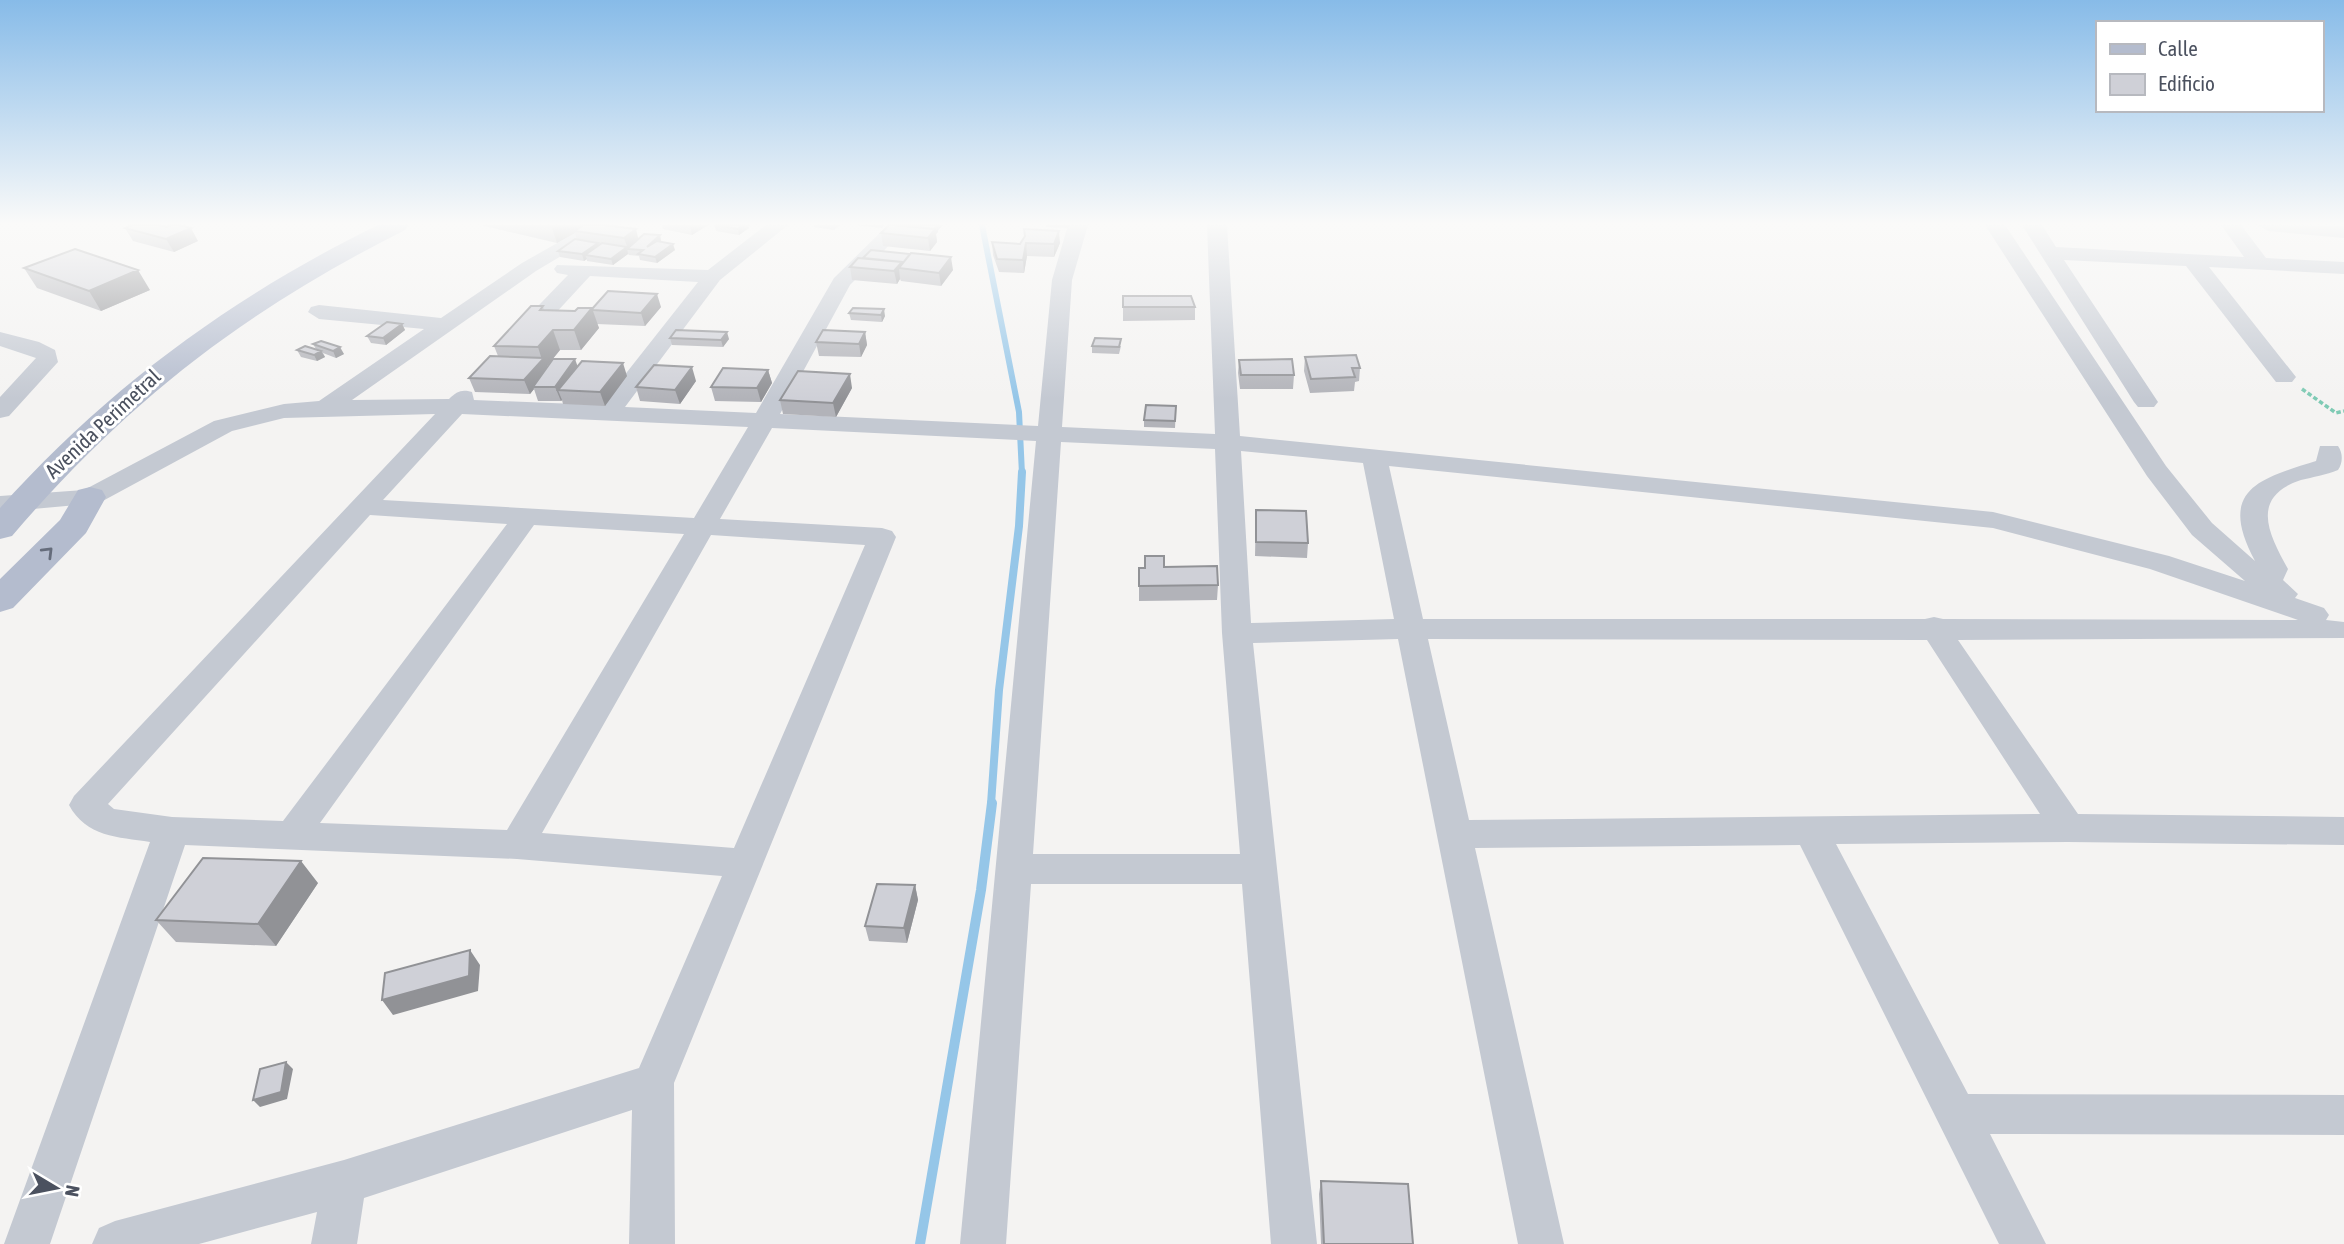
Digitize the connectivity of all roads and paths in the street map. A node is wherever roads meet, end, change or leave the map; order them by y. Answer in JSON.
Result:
{"nodes":[{"id":1,"x":260,"y":283,"type":"edge"},
{"id":2,"x":286,"y":283,"type":"edge"},
{"id":3,"x":506,"y":283,"type":"edge"},
{"id":4,"x":573,"y":283,"type":"edge"},
{"id":5,"x":708,"y":283,"type":"edge"},
{"id":6,"x":840,"y":283,"type":"edge"},
{"id":7,"x":1061,"y":283,"type":"edge"},
{"id":8,"x":1220,"y":283,"type":"edge"},
{"id":9,"x":2032,"y":283,"type":"edge"},
{"id":10,"x":2072,"y":283,"type":"edge"},
{"id":11,"x":2210,"y":283,"type":"edge"},
{"id":12,"x":319,"y":312,"type":"dead end"},
{"id":13,"x":446,"y":325,"type":"junction"},
{"id":14,"x":0,"y":339,"type":"edge"},
{"id":15,"x":2284,"y":377,"type":"joint"},
{"id":16,"x":2146,"y":402,"type":"dead end"},
{"id":17,"x":456,"y":406,"type":"junction"},
{"id":18,"x":325,"y":408,"type":"junction"},
{"id":19,"x":0,"y":411,"type":"edge"},
{"id":20,"x":2344,"y":411,"type":"edge"},
{"id":21,"x":607,"y":414,"type":"junction"},
{"id":22,"x":764,"y":421,"type":"junction"},
{"id":23,"x":1027,"y":434,"type":"junction"},
{"id":24,"x":1228,"y":442,"type":"junction"},
{"id":25,"x":2329,"y":451,"type":"dead end"},
{"id":26,"x":1374,"y":456,"type":"junction"},
{"id":27,"x":90,"y":497,"type":"junction"},
{"id":28,"x":3,"y":505,"type":"edge"},
{"id":29,"x":363,"y":507,"type":"junction"},
{"id":30,"x":527,"y":516,"type":"junction"},
{"id":31,"x":702,"y":526,"type":"junction"},
{"id":32,"x":2267,"y":583,"type":"junction"},
{"id":33,"x":0,"y":600,"type":"edge"},
{"id":34,"x":2331,"y":627,"type":"edge"},
{"id":35,"x":1410,"y":629,"type":"junction"},
{"id":36,"x":1935,"y":629,"type":"junction"},
{"id":37,"x":1237,"y":633,"type":"junction"},
{"id":38,"x":2068,"y":828,"type":"junction"},
{"id":39,"x":172,"y":831,"type":"junction"},
{"id":40,"x":1811,"y":831,"type":"junction"},
{"id":41,"x":2344,"y":831,"type":"edge"},
{"id":42,"x":293,"y":834,"type":"junction"},
{"id":43,"x":1454,"y":834,"type":"junction"},
{"id":44,"x":517,"y":845,"type":"junction"},
{"id":45,"x":746,"y":863,"type":"junction"},
{"id":46,"x":1013,"y":869,"type":"junction"},
{"id":47,"x":1260,"y":869,"type":"junction"},
{"id":48,"x":653,"y":1083,"type":"junction"},
{"id":49,"x":1955,"y":1114,"type":"junction"},
{"id":50,"x":2344,"y":1115,"type":"edge"},
{"id":51,"x":344,"y":1182,"type":"junction"},
{"id":52,"x":27,"y":1244,"type":"edge"},
{"id":53,"x":115,"y":1244,"type":"edge"},
{"id":54,"x":334,"y":1244,"type":"edge"},
{"id":55,"x":652,"y":1244,"type":"edge"},
{"id":56,"x":983,"y":1244,"type":"edge"},
{"id":57,"x":1294,"y":1244,"type":"edge"},
{"id":58,"x":1541,"y":1244,"type":"edge"},
{"id":59,"x":2023,"y":1244,"type":"edge"}],
"edges":[{"from":1,"to":28,"type":"main road","name":"Avenida Perimetral"},
{"from":2,"to":28,"type":"main road","name":"Avenida Perimetral"},
{"from":3,"to":13,"type":"street"},
{"from":4,"to":17,"type":"street"},
{"from":5,"to":21,"type":"street"},
{"from":6,"to":22,"type":"street"},
{"from":7,"to":23,"type":"street"},
{"from":8,"to":24,"type":"street"},
{"from":9,"to":32,"type":"street"},
{"from":10,"to":16,"type":"street"},
{"from":11,"to":15,"type":"street"},
{"from":12,"to":13,"type":"street"},
{"from":13,"to":18,"type":"street"},
{"from":14,"to":19,"type":"street"},
{"from":15,"to":20,"type":"path"},
{"from":17,"to":18,"type":"street"},
{"from":17,"to":21,"type":"street"},
{"from":17,"to":29,"type":"street"},
{"from":18,"to":27,"type":"street"},
{"from":21,"to":22,"type":"street"},
{"from":22,"to":23,"type":"street"},
{"from":22,"to":31,"type":"street"},
{"from":23,"to":24,"type":"street"},
{"from":23,"to":46,"type":"street"},
{"from":24,"to":26,"type":"street"},
{"from":24,"to":37,"type":"street"},
{"from":25,"to":32,"type":"street"},
{"from":26,"to":34,"type":"street"},
{"from":26,"to":35,"type":"street"},
{"from":27,"to":28,"type":"street"},
{"from":33,"to":27,"type":"main road","one_way":true},
{"from":29,"to":30,"type":"street"},
{"from":29,"to":39,"type":"street"},
{"from":30,"to":31,"type":"street"},
{"from":30,"to":42,"type":"street"},
{"from":31,"to":44,"type":"street"},
{"from":31,"to":45,"type":"street"},
{"from":32,"to":34,"type":"street"},
{"from":34,"to":36,"type":"street"},
{"from":35,"to":36,"type":"street"},
{"from":35,"to":37,"type":"street"},
{"from":35,"to":43,"type":"street"},
{"from":36,"to":38,"type":"street"},
{"from":37,"to":47,"type":"street"},
{"from":38,"to":40,"type":"street"},
{"from":38,"to":41,"type":"street"},
{"from":39,"to":42,"type":"street"},
{"from":39,"to":52,"type":"street"},
{"from":40,"to":43,"type":"street"},
{"from":40,"to":49,"type":"street"},
{"from":42,"to":44,"type":"street"},
{"from":43,"to":58,"type":"street"},
{"from":44,"to":45,"type":"street"},
{"from":45,"to":48,"type":"street"},
{"from":46,"to":47,"type":"street"},
{"from":46,"to":56,"type":"street"},
{"from":47,"to":57,"type":"street"},
{"from":48,"to":51,"type":"street"},
{"from":48,"to":55,"type":"street"},
{"from":49,"to":50,"type":"street"},
{"from":49,"to":59,"type":"street"},
{"from":51,"to":53,"type":"street"},
{"from":51,"to":54,"type":"street"}]}
